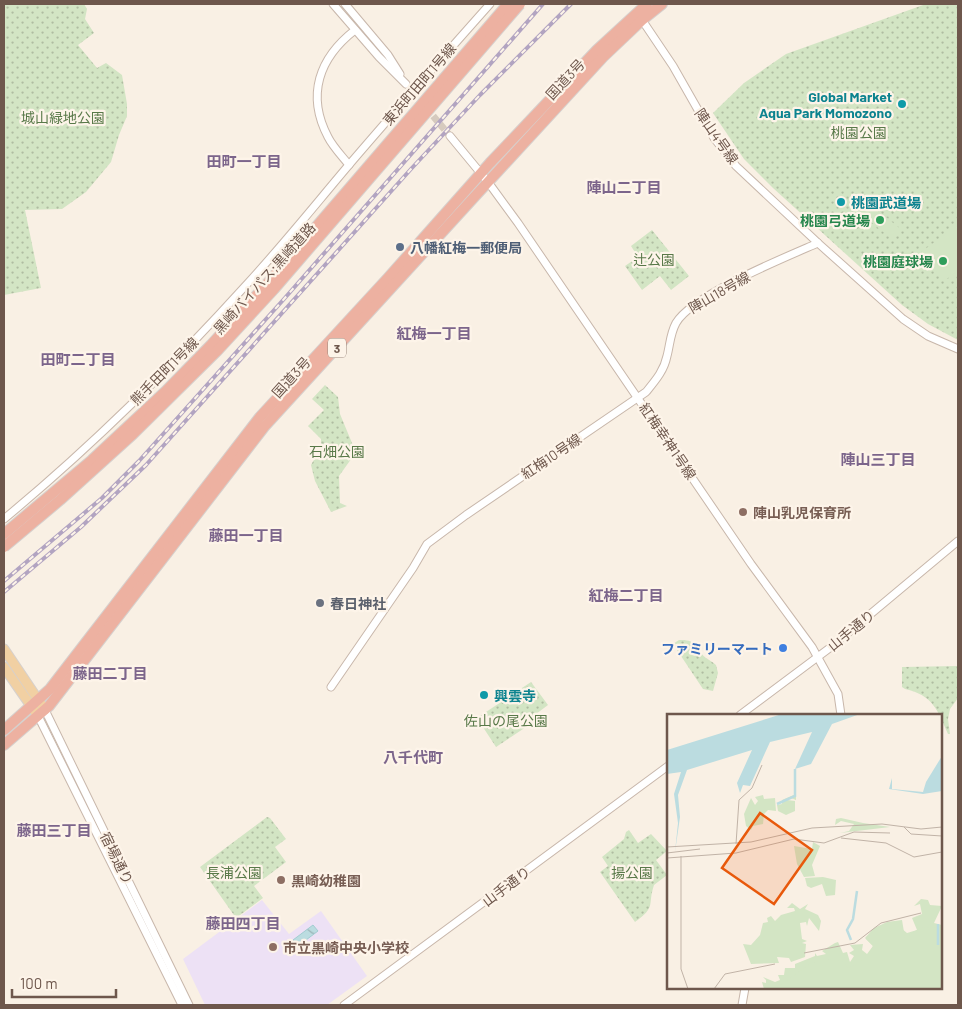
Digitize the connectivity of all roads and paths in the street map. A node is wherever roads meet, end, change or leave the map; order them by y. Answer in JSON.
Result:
{"nodes":[{"id":1,"x":333,"y":4,"type":"edge"},
{"id":2,"x":345,"y":4,"type":"edge"},
{"id":3,"x":490,"y":4,"type":"edge"},
{"id":4,"x":508,"y":4,"type":"edge"},
{"id":5,"x":520,"y":4,"type":"edge"},
{"id":6,"x":646,"y":4,"type":"edge"},
{"id":7,"x":662,"y":4,"type":"edge"},
{"id":8,"x":640,"y":16,"type":"junction"},
{"id":9,"x":355,"y":30,"type":"junction"},
{"id":10,"x":450,"y":136,"type":"tunnel mouth"},
{"id":11,"x":349,"y":165,"type":"junction"},
{"id":12,"x":481,"y":174,"type":"junction"},
{"id":13,"x":488,"y":182,"type":"junction"},
{"id":14,"x":818,"y":243,"type":"junction"},
{"id":15,"x":958,"y":349,"type":"edge"},
{"id":16,"x":637,"y":397,"type":"junction"},
{"id":17,"x":4,"y":519,"type":"edge"},
{"id":18,"x":4,"y":534,"type":"edge"},
{"id":19,"x":958,"y":541,"type":"edge"},
{"id":20,"x":4,"y":547,"type":"edge"},
{"id":21,"x":4,"y":649,"type":"edge"},
{"id":22,"x":817,"y":658,"type":"junction"},
{"id":23,"x":4,"y":667,"type":"edge"},
{"id":24,"x":331,"y":687,"type":"dead end"},
{"id":25,"x":35,"y":703,"type":"junction"},
{"id":26,"x":42,"y":713,"type":"junction"},
{"id":27,"x":741,"y":714,"type":"edge"},
{"id":28,"x":841,"y":714,"type":"edge"},
{"id":29,"x":4,"y":730,"type":"edge"},
{"id":30,"x":4,"y":745,"type":"edge"},
{"id":31,"x":667,"y":767,"type":"edge"},
{"id":32,"x":745,"y":989,"type":"edge"},
{"id":33,"x":182,"y":1005,"type":"edge"},
{"id":34,"x":190,"y":1005,"type":"edge"},
{"id":35,"x":344,"y":1005,"type":"edge"},
{"id":36,"x":742,"y":1005,"type":"edge"}],
"edges":[{"from":1,"to":9,"type":"street"},
{"from":2,"to":9,"type":"street"},
{"from":3,"to":11,"type":"street","name":"東浜町田町1号線"},
{"from":4,"to":18,"type":"highway","name":"黒崎バイパス;黒崎道路","bridge":true},
{"from":5,"to":20,"type":"highway","name":"黒崎バイパス;黒崎道路","bridge":true},
{"from":6,"to":8,"type":"highway","name":"国道3号","number":"3"},
{"from":7,"to":8,"type":"highway","name":"国道3号","number":"3"},
{"from":8,"to":12,"type":"highway","name":"国道3号","number":"3"},
{"from":8,"to":13,"type":"highway","name":"国道3号","number":"3"},
{"from":8,"to":14,"type":"street","name":"陣山4号線"},
{"from":9,"to":11,"type":"street"},
{"from":10,"to":12,"type":"street","name":"紅梅幸神1号線"},
{"from":11,"to":17,"type":"street","name":"熊手田町1号線"},
{"from":12,"to":13,"type":"street","name":"紅梅幸神1号線"},
{"from":12,"to":25,"type":"highway","name":"国道3号","number":"3"},
{"from":13,"to":16,"type":"street","name":"紅梅幸神1号線"},
{"from":13,"to":26,"type":"highway","name":"国道3号","number":"3"},
{"from":14,"to":15,"type":"street","name":"陣山4号線"},
{"from":14,"to":16,"type":"street","name":"陣山18号線"},
{"from":16,"to":22,"type":"street","name":"紅梅幸神1号線"},
{"from":16,"to":24,"type":"street","name":"紅梅10号線"},
{"from":19,"to":22,"type":"street","name":"山手通り"},
{"from":21,"to":25,"type":"main road"},
{"from":22,"to":27,"type":"street","name":"山手通り"},
{"from":22,"to":28,"type":"street","name":"紅梅幸神1号線"},
{"from":23,"to":25,"type":"main road"},
{"from":25,"to":26,"type":"main road"},
{"from":25,"to":29,"type":"highway","name":"国道3号","number":"3"},
{"from":26,"to":30,"type":"highway","name":"国道3号","number":"3"},
{"from":26,"to":33,"type":"street","name":"宿場通り"},
{"from":26,"to":34,"type":"street","name":"宿場通り"},
{"from":31,"to":35,"type":"street","name":"山手通り"},
{"from":32,"to":36,"type":"street"}]}
